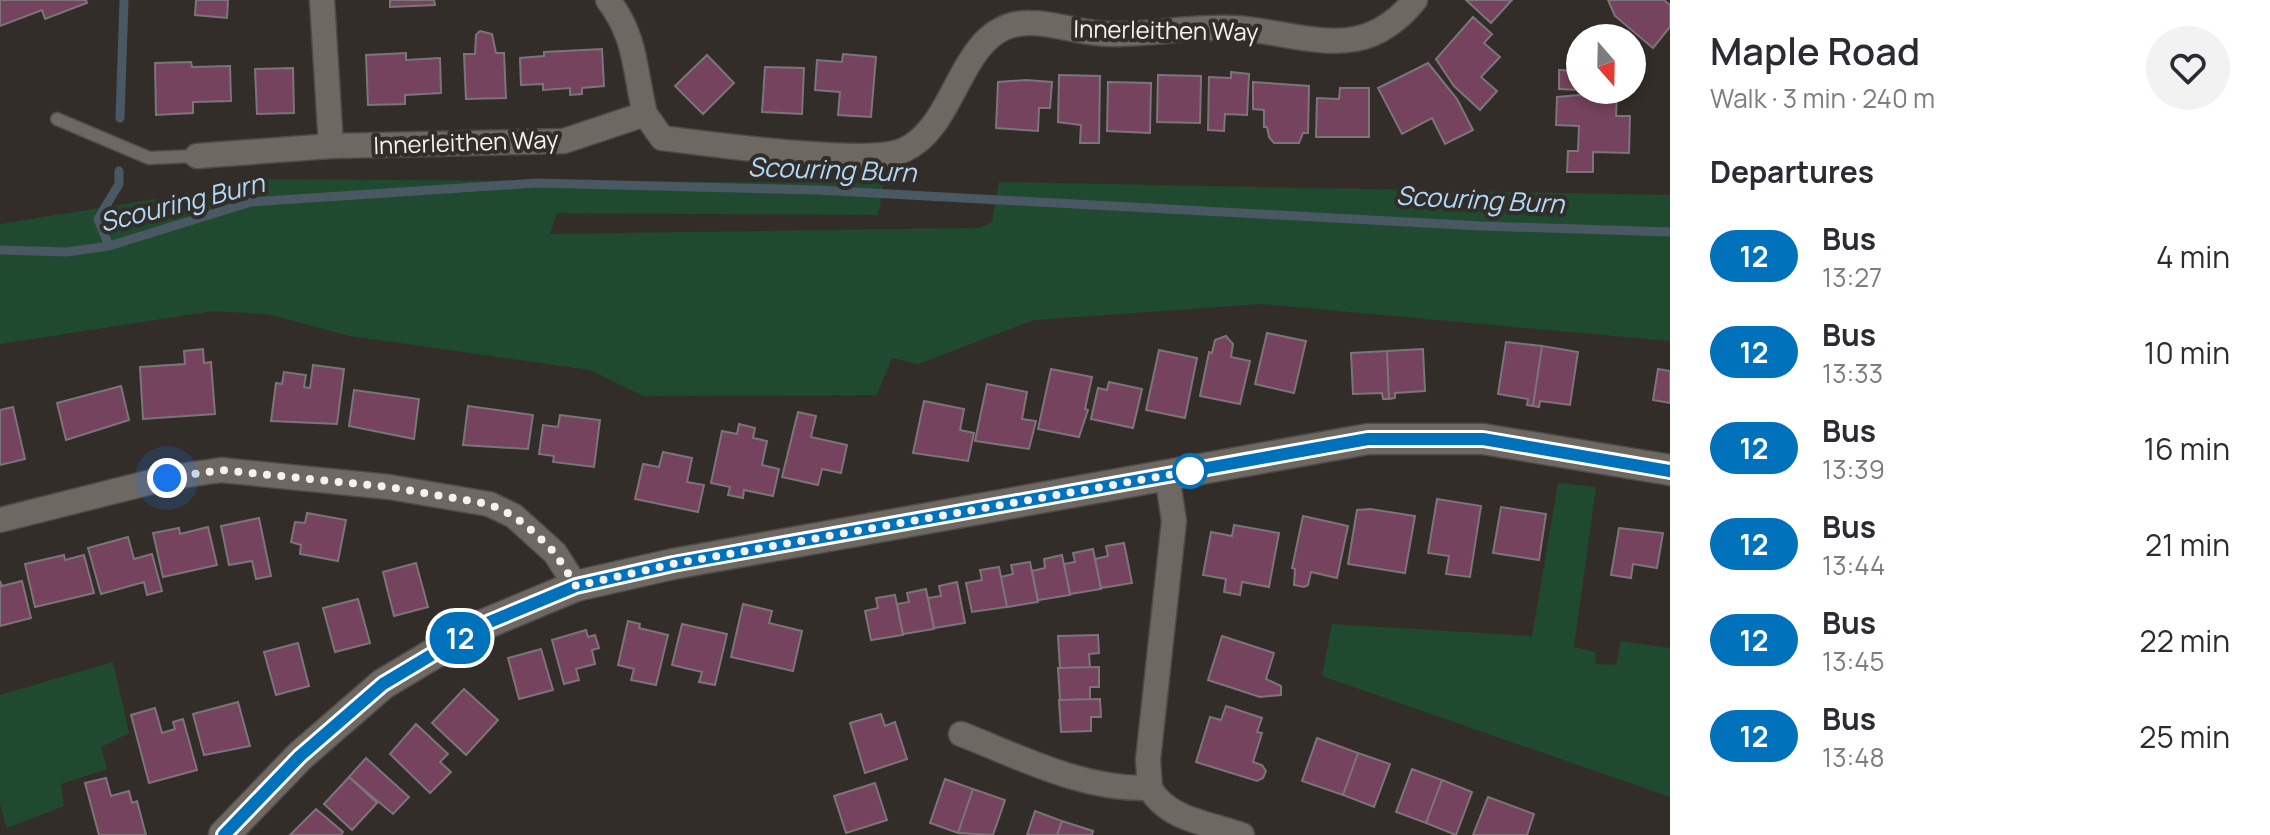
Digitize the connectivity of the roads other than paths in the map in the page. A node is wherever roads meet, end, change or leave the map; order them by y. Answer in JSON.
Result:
{"nodes":[{"id":1,"x":322,"y":0,"type":"edge"},
{"id":2,"x":608,"y":0,"type":"edge"},
{"id":3,"x":1415,"y":0,"type":"edge"},
{"id":4,"x":645,"y":114,"type":"junction"},
{"id":5,"x":57,"y":119,"type":"dead end"},
{"id":6,"x":331,"y":146,"type":"junction"},
{"id":7,"x":197,"y":156,"type":"joint"},
{"id":8,"x":1670,"y":470,"type":"edge"},
{"id":9,"x":1167,"y":475,"type":"junction"},
{"id":10,"x":0,"y":520,"type":"edge"},
{"id":11,"x":576,"y":586,"type":"junction"},
{"id":12,"x":961,"y":734,"type":"dead end"},
{"id":13,"x":1150,"y":788,"type":"junction"},
{"id":14,"x":224,"y":835,"type":"edge"},
{"id":15,"x":1242,"y":835,"type":"edge"}],
"edges":[{"from":1,"to":6,"type":"street"},
{"from":2,"to":4,"type":"street"},
{"from":3,"to":4,"type":"street","name":"Innerleithen Way"},
{"from":4,"to":6,"type":"street","name":"Innerleithen Way"},
{"from":5,"to":7,"type":"lane"},
{"from":6,"to":7,"type":"street","name":"Innerleithen Way"},
{"from":8,"to":9,"type":"street"},
{"from":9,"to":11,"type":"street"},
{"from":9,"to":13,"type":"street"},
{"from":10,"to":11,"type":"street"},
{"from":11,"to":14,"type":"street"},
{"from":12,"to":13,"type":"street"},
{"from":13,"to":15,"type":"street"}]}
